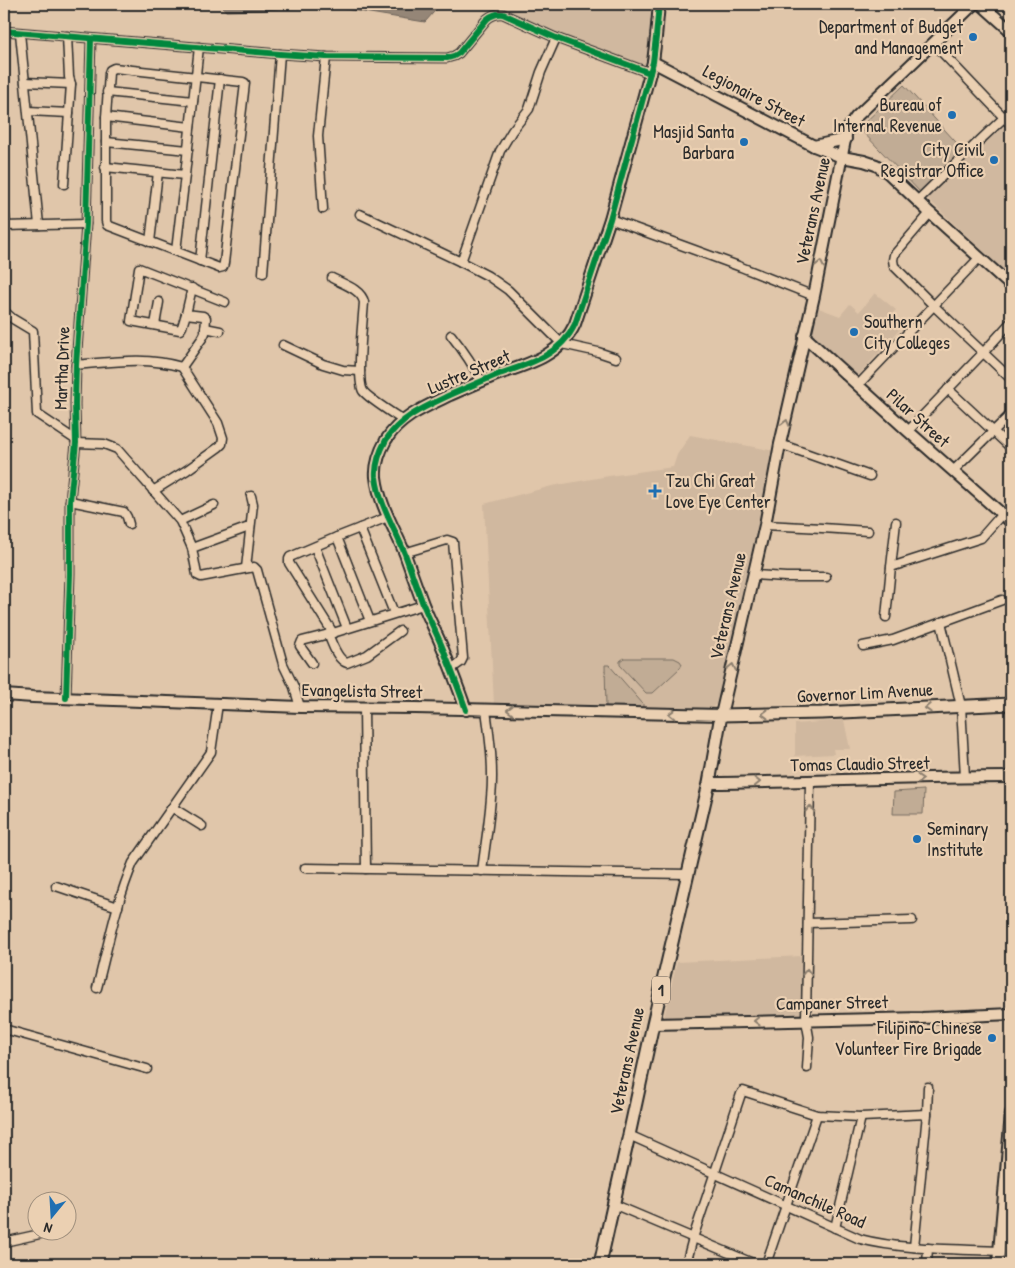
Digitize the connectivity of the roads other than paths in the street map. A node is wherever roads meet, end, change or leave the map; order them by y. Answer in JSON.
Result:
{"nodes":[{"id":1,"x":659,"y":4,"type":"edge"},
{"id":2,"x":974,"y":4,"type":"edge"},
{"id":3,"x":981,"y":4,"type":"edge"},
{"id":4,"x":4,"y":31,"type":"edge"},
{"id":5,"x":1011,"y":31,"type":"edge"},
{"id":6,"x":20,"y":33,"type":"junction"},
{"id":7,"x":68,"y":36,"type":"junction"},
{"id":8,"x":91,"y":38,"type":"junction"},
{"id":9,"x":556,"y":38,"type":"junction"},
{"id":10,"x":933,"y":43,"type":"junction"},
{"id":11,"x":199,"y":47,"type":"junction"},
{"id":12,"x":280,"y":54,"type":"junction"},
{"id":13,"x":326,"y":57,"type":"junction"},
{"id":14,"x":653,"y":62,"type":"junction"},
{"id":15,"x":650,"y":73,"type":"junction"},
{"id":16,"x":195,"y":77,"type":"junction"},
{"id":17,"x":220,"y":79,"type":"junction"},
{"id":18,"x":25,"y":82,"type":"junction"},
{"id":19,"x":71,"y":84,"type":"junction"},
{"id":20,"x":107,"y":92,"type":"junction"},
{"id":21,"x":193,"y":101,"type":"junction"},
{"id":22,"x":28,"y":111,"type":"junction"},
{"id":23,"x":1011,"y":111,"type":"edge"},
{"id":24,"x":69,"y":113,"type":"junction"},
{"id":25,"x":106,"y":117,"type":"junction"},
{"id":26,"x":1005,"y":117,"type":"junction"},
{"id":27,"x":1011,"y":125,"type":"edge"},
{"id":28,"x":190,"y":127,"type":"junction"},
{"id":29,"x":846,"y":138,"type":"junction"},
{"id":30,"x":106,"y":142,"type":"junction"},
{"id":31,"x":814,"y":146,"type":"junction"},
{"id":32,"x":188,"y":150,"type":"junction"},
{"id":33,"x":842,"y":157,"type":"junction"},
{"id":34,"x":106,"y":167,"type":"junction"},
{"id":35,"x":158,"y":172,"type":"junction"},
{"id":36,"x":185,"y":175,"type":"junction"},
{"id":37,"x":64,"y":184,"type":"dead end"},
{"id":38,"x":917,"y":201,"type":"junction"},
{"id":39,"x":4,"y":209,"type":"edge"},
{"id":40,"x":323,"y":209,"type":"dead end"},
{"id":41,"x":930,"y":213,"type":"junction"},
{"id":42,"x":360,"y":214,"type":"dead end"},
{"id":43,"x":610,"y":219,"type":"junction"},
{"id":44,"x":86,"y":224,"type":"junction"},
{"id":45,"x":39,"y":225,"type":"junction"},
{"id":46,"x":5,"y":226,"type":"edge"},
{"id":47,"x":150,"y":242,"type":"junction"},
{"id":48,"x":176,"y":251,"type":"junction"},
{"id":49,"x":980,"y":257,"type":"junction"},
{"id":50,"x":200,"y":261,"type":"junction"},
{"id":51,"x":461,"y":262,"type":"junction"},
{"id":52,"x":263,"y":274,"type":"dead end"},
{"id":53,"x":332,"y":278,"type":"dead end"},
{"id":54,"x":1011,"y":286,"type":"edge"},
{"id":55,"x":192,"y":288,"type":"junction"},
{"id":56,"x":814,"y":296,"type":"junction"},
{"id":57,"x":159,"y":302,"type":"dead end"},
{"id":58,"x":226,"y":302,"type":"dead end"},
{"id":59,"x":934,"y":306,"type":"junction"},
{"id":60,"x":4,"y":311,"type":"edge"},
{"id":61,"x":186,"y":314,"type":"junction"},
{"id":62,"x":1011,"y":322,"type":"edge"},
{"id":63,"x":156,"y":325,"type":"junction"},
{"id":64,"x":205,"y":328,"type":"junction"},
{"id":65,"x":220,"y":331,"type":"dead end"},
{"id":66,"x":451,"y":335,"type":"dead end"},
{"id":67,"x":804,"y":336,"type":"junction"},
{"id":68,"x":562,"y":344,"type":"junction"},
{"id":69,"x":283,"y":346,"type":"dead end"},
{"id":70,"x":983,"y":353,"type":"junction"},
{"id":71,"x":616,"y":358,"type":"dead end"},
{"id":72,"x":76,"y":365,"type":"junction"},
{"id":73,"x":182,"y":367,"type":"junction"},
{"id":74,"x":360,"y":371,"type":"junction"},
{"id":75,"x":1011,"y":380,"type":"edge"},
{"id":76,"x":481,"y":381,"type":"junction"},
{"id":77,"x":858,"y":386,"type":"junction"},
{"id":78,"x":948,"y":389,"type":"junction"},
{"id":79,"x":1011,"y":414,"type":"edge"},
{"id":80,"x":404,"y":421,"type":"junction"},
{"id":81,"x":908,"y":431,"type":"junction"},
{"id":82,"x":993,"y":432,"type":"junction"},
{"id":83,"x":76,"y":442,"type":"junction"},
{"id":84,"x":780,"y":444,"type":"junction"},
{"id":85,"x":1011,"y":448,"type":"edge"},
{"id":86,"x":953,"y":471,"type":"junction"},
{"id":87,"x":870,"y":476,"type":"dead end"},
{"id":88,"x":153,"y":491,"type":"junction"},
{"id":89,"x":251,"y":496,"type":"dead end"},
{"id":90,"x":70,"y":501,"type":"junction"},
{"id":91,"x":214,"y":505,"type":"dead end"},
{"id":92,"x":1002,"y":514,"type":"junction"},
{"id":93,"x":388,"y":517,"type":"junction"},
{"id":94,"x":180,"y":521,"type":"junction"},
{"id":95,"x":896,"y":522,"type":"dead end"},
{"id":96,"x":1011,"y":522,"type":"edge"},
{"id":97,"x":128,"y":524,"type":"dead end"},
{"id":98,"x":765,"y":525,"type":"junction"},
{"id":99,"x":249,"y":527,"type":"junction"},
{"id":100,"x":360,"y":528,"type":"junction"},
{"id":101,"x":868,"y":531,"type":"dead end"},
{"id":102,"x":337,"y":537,"type":"junction"},
{"id":103,"x":315,"y":547,"type":"junction"},
{"id":104,"x":192,"y":548,"type":"junction"},
{"id":105,"x":404,"y":553,"type":"junction"},
{"id":106,"x":891,"y":567,"type":"junction"},
{"id":107,"x":246,"y":568,"type":"junction"},
{"id":108,"x":754,"y":575,"type":"junction"},
{"id":109,"x":826,"y":577,"type":"dead end"},
{"id":110,"x":1002,"y":600,"type":"dead end"},
{"id":111,"x":423,"y":605,"type":"junction"},
{"id":112,"x":394,"y":613,"type":"junction"},
{"id":113,"x":886,"y":617,"type":"dead end"},
{"id":114,"x":370,"y":620,"type":"junction"},
{"id":115,"x":941,"y":622,"type":"junction"},
{"id":116,"x":348,"y":628,"type":"junction"},
{"id":117,"x":400,"y":631,"type":"dead end"},
{"id":118,"x":330,"y":633,"type":"junction"},
{"id":119,"x":863,"y":646,"type":"dead end"},
{"id":120,"x":312,"y":663,"type":"dead end"},
{"id":121,"x":451,"y":669,"type":"junction"},
{"id":122,"x":4,"y":694,"type":"edge"},
{"id":123,"x":66,"y":698,"type":"junction"},
{"id":124,"x":218,"y":704,"type":"junction"},
{"id":125,"x":1011,"y":704,"type":"edge"},
{"id":126,"x":961,"y":706,"type":"junction"},
{"id":127,"x":300,"y":707,"type":"junction"},
{"id":128,"x":364,"y":708,"type":"junction"},
{"id":129,"x":466,"y":710,"type":"junction"},
{"id":130,"x":486,"y":710,"type":"junction"},
{"id":131,"x":721,"y":715,"type":"junction"},
{"id":132,"x":965,"y":777,"type":"junction"},
{"id":133,"x":1011,"y":777,"type":"edge"},
{"id":134,"x":810,"y":782,"type":"junction"},
{"id":135,"x":709,"y":783,"type":"junction"},
{"id":136,"x":173,"y":808,"type":"junction"},
{"id":137,"x":202,"y":826,"type":"dead end"},
{"id":138,"x":305,"y":868,"type":"dead end"},
{"id":139,"x":366,"y":869,"type":"junction"},
{"id":140,"x":482,"y":871,"type":"junction"},
{"id":141,"x":688,"y":874,"type":"junction"},
{"id":142,"x":56,"y":886,"type":"dead end"},
{"id":143,"x":118,"y":907,"type":"junction"},
{"id":144,"x":912,"y":920,"type":"dead end"},
{"id":145,"x":808,"y":924,"type":"junction"},
{"id":146,"x":97,"y":988,"type":"dead end"},
{"id":147,"x":1011,"y":1014,"type":"edge"},
{"id":148,"x":806,"y":1020,"type":"junction"},
{"id":149,"x":653,"y":1024,"type":"junction"},
{"id":150,"x":4,"y":1029,"type":"edge"},
{"id":151,"x":807,"y":1068,"type":"dead end"},
{"id":152,"x":147,"y":1069,"type":"dead end"},
{"id":153,"x":928,"y":1087,"type":"dead end"},
{"id":154,"x":1011,"y":1113,"type":"edge"},
{"id":155,"x":926,"y":1114,"type":"junction"},
{"id":156,"x":817,"y":1115,"type":"junction"},
{"id":157,"x":861,"y":1116,"type":"junction"},
{"id":158,"x":629,"y":1135,"type":"junction"},
{"id":159,"x":715,"y":1174,"type":"junction"},
{"id":160,"x":613,"y":1204,"type":"junction"},
{"id":161,"x":786,"y":1205,"type":"junction"},
{"id":162,"x":835,"y":1228,"type":"junction"},
{"id":163,"x":28,"y":1237,"type":"edge"},
{"id":164,"x":693,"y":1238,"type":"junction"},
{"id":165,"x":4,"y":1242,"type":"edge"},
{"id":166,"x":914,"y":1247,"type":"junction"},
{"id":167,"x":928,"y":1248,"type":"junction"},
{"id":168,"x":999,"y":1252,"type":"junction"},
{"id":169,"x":600,"y":1264,"type":"edge"},
{"id":170,"x":686,"y":1264,"type":"edge"},
{"id":171,"x":755,"y":1264,"type":"edge"},
{"id":172,"x":766,"y":1264,"type":"edge"},
{"id":173,"x":927,"y":1264,"type":"edge"},
{"id":174,"x":998,"y":1264,"type":"edge"}],
"edges":[{"from":1,"to":14,"type":"street","name":"Lustre Street"},
{"from":2,"to":10,"type":"street","name":"Veterans Avenue"},
{"from":3,"to":5,"type":"street"},
{"from":4,"to":6,"type":"street"},
{"from":6,"to":7,"type":"street"},
{"from":6,"to":18,"type":"street"},
{"from":7,"to":8,"type":"street"},
{"from":7,"to":19,"type":"street"},
{"from":8,"to":11,"type":"street"},
{"from":8,"to":44,"type":"street","name":"Martha Drive"},
{"from":9,"to":13,"type":"street"},
{"from":9,"to":15,"type":"street"},
{"from":9,"to":51,"type":"street"},
{"from":10,"to":26,"type":"street"},
{"from":10,"to":29,"type":"street","name":"Veterans Avenue"},
{"from":11,"to":12,"type":"street"},
{"from":11,"to":16,"type":"street"},
{"from":12,"to":13,"type":"street"},
{"from":12,"to":52,"type":"street"},
{"from":13,"to":40,"type":"street"},
{"from":14,"to":15,"type":"street","name":"Lustre Street"},
{"from":14,"to":31,"type":"street","name":"Legionaire Street"},
{"from":15,"to":43,"type":"street","name":"Lustre Street"},
{"from":16,"to":17,"type":"street"},
{"from":16,"to":20,"type":"street"},
{"from":16,"to":21,"type":"street"},
{"from":17,"to":50,"type":"street"},
{"from":17,"to":50,"type":"street"},
{"from":18,"to":19,"type":"street"},
{"from":18,"to":22,"type":"street"},
{"from":19,"to":24,"type":"street"},
{"from":20,"to":21,"type":"street"},
{"from":20,"to":25,"type":"street"},
{"from":21,"to":28,"type":"street"},
{"from":22,"to":24,"type":"street"},
{"from":22,"to":45,"type":"street"},
{"from":23,"to":26,"type":"street"},
{"from":24,"to":37,"type":"street"},
{"from":25,"to":28,"type":"street"},
{"from":25,"to":30,"type":"street"},
{"from":26,"to":27,"type":"street"},
{"from":26,"to":38,"type":"street"},
{"from":28,"to":32,"type":"street"},
{"from":29,"to":31,"type":"street"},
{"from":29,"to":33,"type":"street","name":"Veterans Avenue"},
{"from":30,"to":32,"type":"street"},
{"from":30,"to":34,"type":"street"},
{"from":31,"to":33,"type":"street","name":"Legionaire Street"},
{"from":32,"to":36,"type":"street"},
{"from":33,"to":38,"type":"street","name":"Legionaire Street"},
{"from":56,"to":33,"type":"street","name":"Veterans Avenue","one_way":true},
{"from":34,"to":35,"type":"street"},
{"from":34,"to":47,"type":"street"},
{"from":35,"to":36,"type":"street"},
{"from":35,"to":47,"type":"street"},
{"from":36,"to":48,"type":"street"},
{"from":38,"to":41,"type":"street","name":"Legionaire Street"},
{"from":39,"to":46,"type":"street"},
{"from":41,"to":49,"type":"street","name":"Legionaire Street"},
{"from":41,"to":59,"type":"street"},
{"from":42,"to":51,"type":"street"},
{"from":43,"to":56,"type":"street"},
{"from":43,"to":68,"type":"street","name":"Lustre Street"},
{"from":44,"to":45,"type":"street"},
{"from":44,"to":72,"type":"street","name":"Martha Drive"},
{"from":45,"to":46,"type":"street"},
{"from":47,"to":48,"type":"street"},
{"from":48,"to":50,"type":"street"},
{"from":49,"to":54,"type":"street","name":"Legionaire Street"},
{"from":49,"to":59,"type":"street"},
{"from":51,"to":68,"type":"street"},
{"from":53,"to":74,"type":"street"},
{"from":55,"to":58,"type":"street"},
{"from":55,"to":61,"type":"street"},
{"from":55,"to":63,"type":"street"},
{"from":56,"to":67,"type":"street","name":"Veterans Avenue"},
{"from":57,"to":63,"type":"street"},
{"from":59,"to":70,"type":"street"},
{"from":59,"to":77,"type":"street"},
{"from":60,"to":83,"type":"street"},
{"from":61,"to":63,"type":"street"},
{"from":61,"to":64,"type":"street"},
{"from":62,"to":70,"type":"street"},
{"from":64,"to":65,"type":"street"},
{"from":64,"to":73,"type":"street"},
{"from":66,"to":76,"type":"street"},
{"from":67,"to":77,"type":"street","name":"Pilar Street"},
{"from":84,"to":67,"type":"street","name":"Veterans Avenue","one_way":true},
{"from":68,"to":71,"type":"street"},
{"from":68,"to":76,"type":"street","name":"Lustre Street"},
{"from":69,"to":74,"type":"street"},
{"from":70,"to":75,"type":"street"},
{"from":70,"to":78,"type":"street"},
{"from":72,"to":73,"type":"street"},
{"from":72,"to":83,"type":"street","name":"Martha Drive"},
{"from":73,"to":88,"type":"street"},
{"from":74,"to":80,"type":"street"},
{"from":76,"to":80,"type":"street","name":"Lustre Street"},
{"from":77,"to":81,"type":"street","name":"Pilar Street"},
{"from":78,"to":81,"type":"street"},
{"from":78,"to":82,"type":"street"},
{"from":79,"to":82,"type":"street"},
{"from":80,"to":93,"type":"street","name":"Lustre Street"},
{"from":81,"to":86,"type":"street","name":"Pilar Street"},
{"from":82,"to":85,"type":"street"},
{"from":82,"to":86,"type":"street"},
{"from":83,"to":88,"type":"street"},
{"from":83,"to":90,"type":"street","name":"Martha Drive"},
{"from":84,"to":87,"type":"street"},
{"from":84,"to":98,"type":"street","name":"Veterans Avenue"},
{"from":86,"to":92,"type":"street","name":"Pilar Street"},
{"from":88,"to":94,"type":"street"},
{"from":89,"to":99,"type":"street"},
{"from":90,"to":97,"type":"street"},
{"from":90,"to":123,"type":"street","name":"Martha Drive"},
{"from":91,"to":94,"type":"street"},
{"from":92,"to":96,"type":"street","name":"Pilar Street"},
{"from":92,"to":106,"type":"street"},
{"from":93,"to":100,"type":"street"},
{"from":93,"to":105,"type":"street","name":"Lustre Street"},
{"from":94,"to":104,"type":"street"},
{"from":95,"to":106,"type":"street"},
{"from":98,"to":101,"type":"street"},
{"from":98,"to":108,"type":"street","name":"Veterans Avenue"},
{"from":99,"to":104,"type":"street"},
{"from":99,"to":107,"type":"street"},
{"from":100,"to":102,"type":"street"},
{"from":100,"to":112,"type":"street"},
{"from":102,"to":103,"type":"street"},
{"from":102,"to":114,"type":"street"},
{"from":103,"to":116,"type":"street"},
{"from":103,"to":118,"type":"street"},
{"from":104,"to":107,"type":"street"},
{"from":105,"to":111,"type":"street","name":"Lustre Street"},
{"from":105,"to":121,"type":"street"},
{"from":106,"to":113,"type":"street"},
{"from":107,"to":127,"type":"street"},
{"from":108,"to":109,"type":"street"},
{"from":131,"to":108,"type":"street","name":"Veterans Avenue","one_way":true},
{"from":110,"to":115,"type":"street"},
{"from":111,"to":112,"type":"street"},
{"from":111,"to":121,"type":"street","name":"Lustre Street"},
{"from":112,"to":114,"type":"street"},
{"from":114,"to":116,"type":"street"},
{"from":115,"to":119,"type":"street"},
{"from":115,"to":126,"type":"street"},
{"from":116,"to":118,"type":"street"},
{"from":117,"to":118,"type":"street"},
{"from":118,"to":120,"type":"street"},
{"from":121,"to":129,"type":"street","name":"Lustre Street"},
{"from":122,"to":123,"type":"street","name":"Evangelista Street"},
{"from":123,"to":124,"type":"street","name":"Evangelista Street"},
{"from":124,"to":127,"type":"street","name":"Evangelista Street"},
{"from":124,"to":136,"type":"street"},
{"from":125,"to":126,"type":"main road","name":"Governor Lim Avenue"},
{"from":126,"to":131,"type":"main road","name":"Governor Lim Avenue","one_way":true},
{"from":126,"to":132,"type":"street"},
{"from":127,"to":128,"type":"street","name":"Evangelista Street"},
{"from":128,"to":129,"type":"street","name":"Evangelista Street"},
{"from":128,"to":139,"type":"street"},
{"from":129,"to":130,"type":"street","name":"Evangelista Street"},
{"from":131,"to":130,"type":"street","name":"Evangelista Street","one_way":true},
{"from":130,"to":140,"type":"street"},
{"from":131,"to":135,"type":"main road","name":"Veterans Avenue","number":"1"},
{"from":132,"to":133,"type":"street","name":"Tomas Claudio Street"},
{"from":134,"to":132,"type":"street","name":"Tomas Claudio Street","one_way":true},
{"from":135,"to":134,"type":"street","name":"Tomas Claudio Street","one_way":true},
{"from":145,"to":134,"type":"street","one_way":true},
{"from":135,"to":141,"type":"main road","name":"Veterans Avenue","number":"1"},
{"from":136,"to":137,"type":"street"},
{"from":136,"to":143,"type":"street"},
{"from":138,"to":139,"type":"street"},
{"from":139,"to":140,"type":"street"},
{"from":140,"to":141,"type":"street"},
{"from":141,"to":149,"type":"main road","name":"Veterans Avenue","number":"1"},
{"from":142,"to":143,"type":"street"},
{"from":143,"to":146,"type":"street"},
{"from":144,"to":145,"type":"street"},
{"from":148,"to":145,"type":"street","one_way":true},
{"from":147,"to":148,"type":"street","name":"Campaner Street"},
{"from":148,"to":149,"type":"street","name":"Campaner Street","one_way":true},
{"from":148,"to":151,"type":"street"},
{"from":149,"to":158,"type":"main road","name":"Veterans Avenue","number":"1"},
{"from":150,"to":152,"type":"street"},
{"from":153,"to":155,"type":"street"},
{"from":154,"to":168,"type":"street"},
{"from":155,"to":157,"type":"street"},
{"from":155,"to":166,"type":"street"},
{"from":156,"to":157,"type":"street"},
{"from":156,"to":159,"type":"street"},
{"from":156,"to":161,"type":"street"},
{"from":157,"to":162,"type":"street"},
{"from":158,"to":159,"type":"street","name":"Camanchile Road"},
{"from":158,"to":160,"type":"main road","name":"Veterans Avenue","number":"1"},
{"from":159,"to":161,"type":"street","name":"Camanchile Road"},
{"from":159,"to":164,"type":"street"},
{"from":160,"to":164,"type":"street"},
{"from":160,"to":169,"type":"main road","name":"Veterans Avenue","number":"1"},
{"from":161,"to":162,"type":"street","name":"Camanchile Road"},
{"from":161,"to":172,"type":"street"},
{"from":162,"to":166,"type":"street","name":"Camanchile Road"},
{"from":163,"to":165,"type":"street"},
{"from":164,"to":170,"type":"street"},
{"from":164,"to":171,"type":"street"},
{"from":166,"to":167,"type":"street","name":"Camanchile Road"},
{"from":167,"to":168,"type":"street","name":"Camanchile Road"},
{"from":167,"to":173,"type":"street"},
{"from":168,"to":174,"type":"street"}]}
